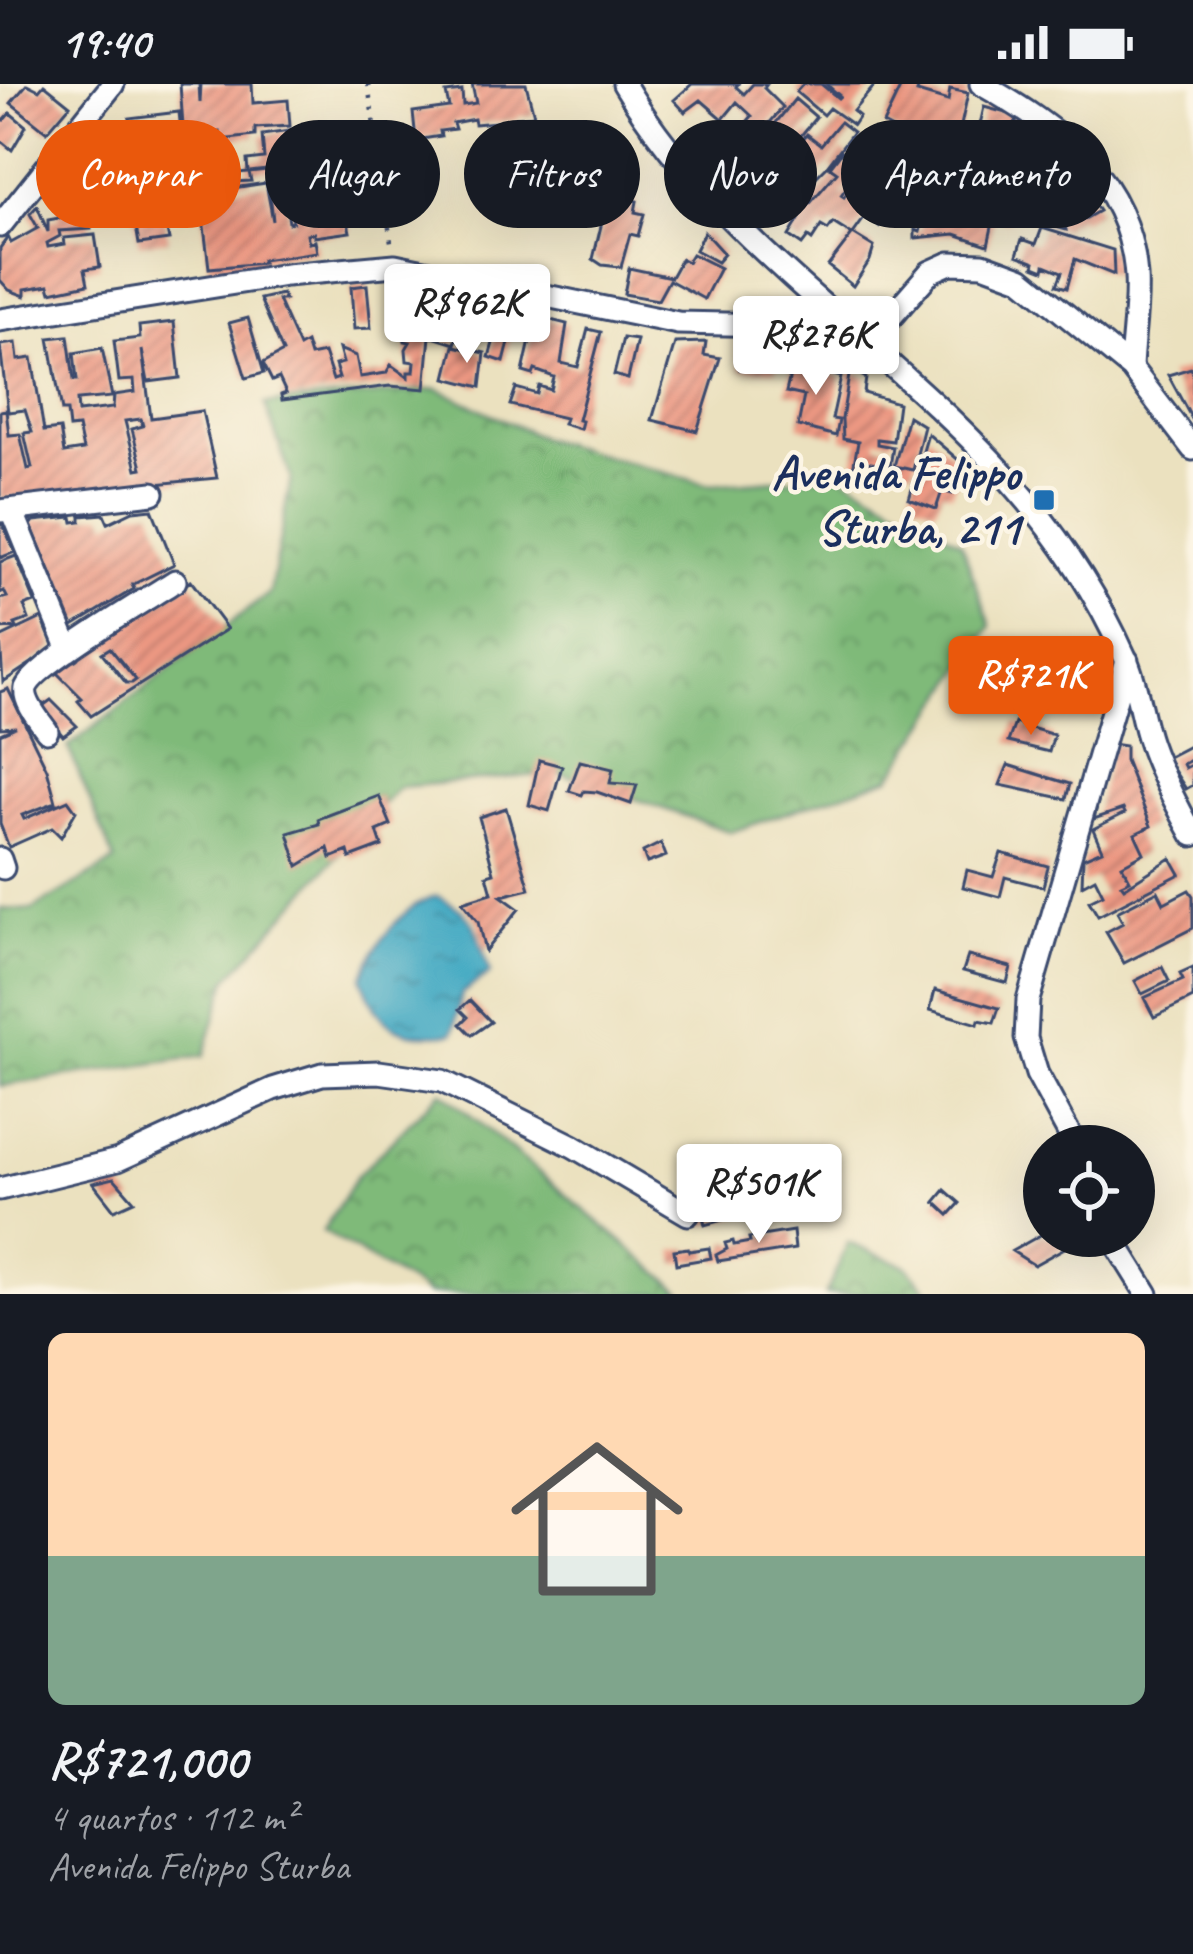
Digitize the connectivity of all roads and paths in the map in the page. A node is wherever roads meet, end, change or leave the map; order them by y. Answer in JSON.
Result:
{"nodes":[{"id":1,"x":113,"y":84,"type":"edge"},
{"id":2,"x":368,"y":84,"type":"edge"},
{"id":3,"x":625,"y":84,"type":"edge"},
{"id":4,"x":981,"y":84,"type":"edge"},
{"id":5,"x":0,"y":226,"type":"edge"},
{"id":6,"x":395,"y":265,"type":"junction"},
{"id":7,"x":836,"y":315,"type":"junction"},
{"id":8,"x":0,"y":320,"type":"edge"},
{"id":9,"x":868,"y":343,"type":"junction"},
{"id":10,"x":1131,"y":368,"type":"junction"},
{"id":11,"x":1193,"y":449,"type":"edge"},
{"id":12,"x":153,"y":494,"type":"dead end"},
{"id":13,"x":6,"y":511,"type":"edge"},
{"id":14,"x":175,"y":581,"type":"dead end"},
{"id":15,"x":69,"y":650,"type":"junction"},
{"id":16,"x":1127,"y":660,"type":"junction"},
{"id":17,"x":46,"y":731,"type":"dead end"},
{"id":18,"x":1193,"y":835,"type":"edge"},
{"id":19,"x":1065,"y":1125,"type":"edge"},
{"id":20,"x":0,"y":1189,"type":"edge"},
{"id":21,"x":688,"y":1214,"type":"dead end"},
{"id":22,"x":1125,"y":1257,"type":"edge"},
{"id":23,"x":1148,"y":1294,"type":"edge"}],
"edges":[{"from":1,"to":5,"type":"street"},
{"from":2,"to":6,"type":"path"},
{"from":3,"to":7,"type":"street"},
{"from":4,"to":10,"type":"street"},
{"from":6,"to":7,"type":"street"},
{"from":6,"to":8,"type":"street"},
{"from":7,"to":9,"type":"street"},
{"from":9,"to":10,"type":"street"},
{"from":9,"to":16,"type":"street"},
{"from":10,"to":11,"type":"street"},
{"from":12,"to":13,"type":"street"},
{"from":13,"to":15,"type":"street"},
{"from":14,"to":15,"type":"street"},
{"from":15,"to":17,"type":"street"},
{"from":16,"to":18,"type":"street"},
{"from":16,"to":19,"type":"street"},
{"from":20,"to":21,"type":"street"},
{"from":22,"to":23,"type":"street"}]}
